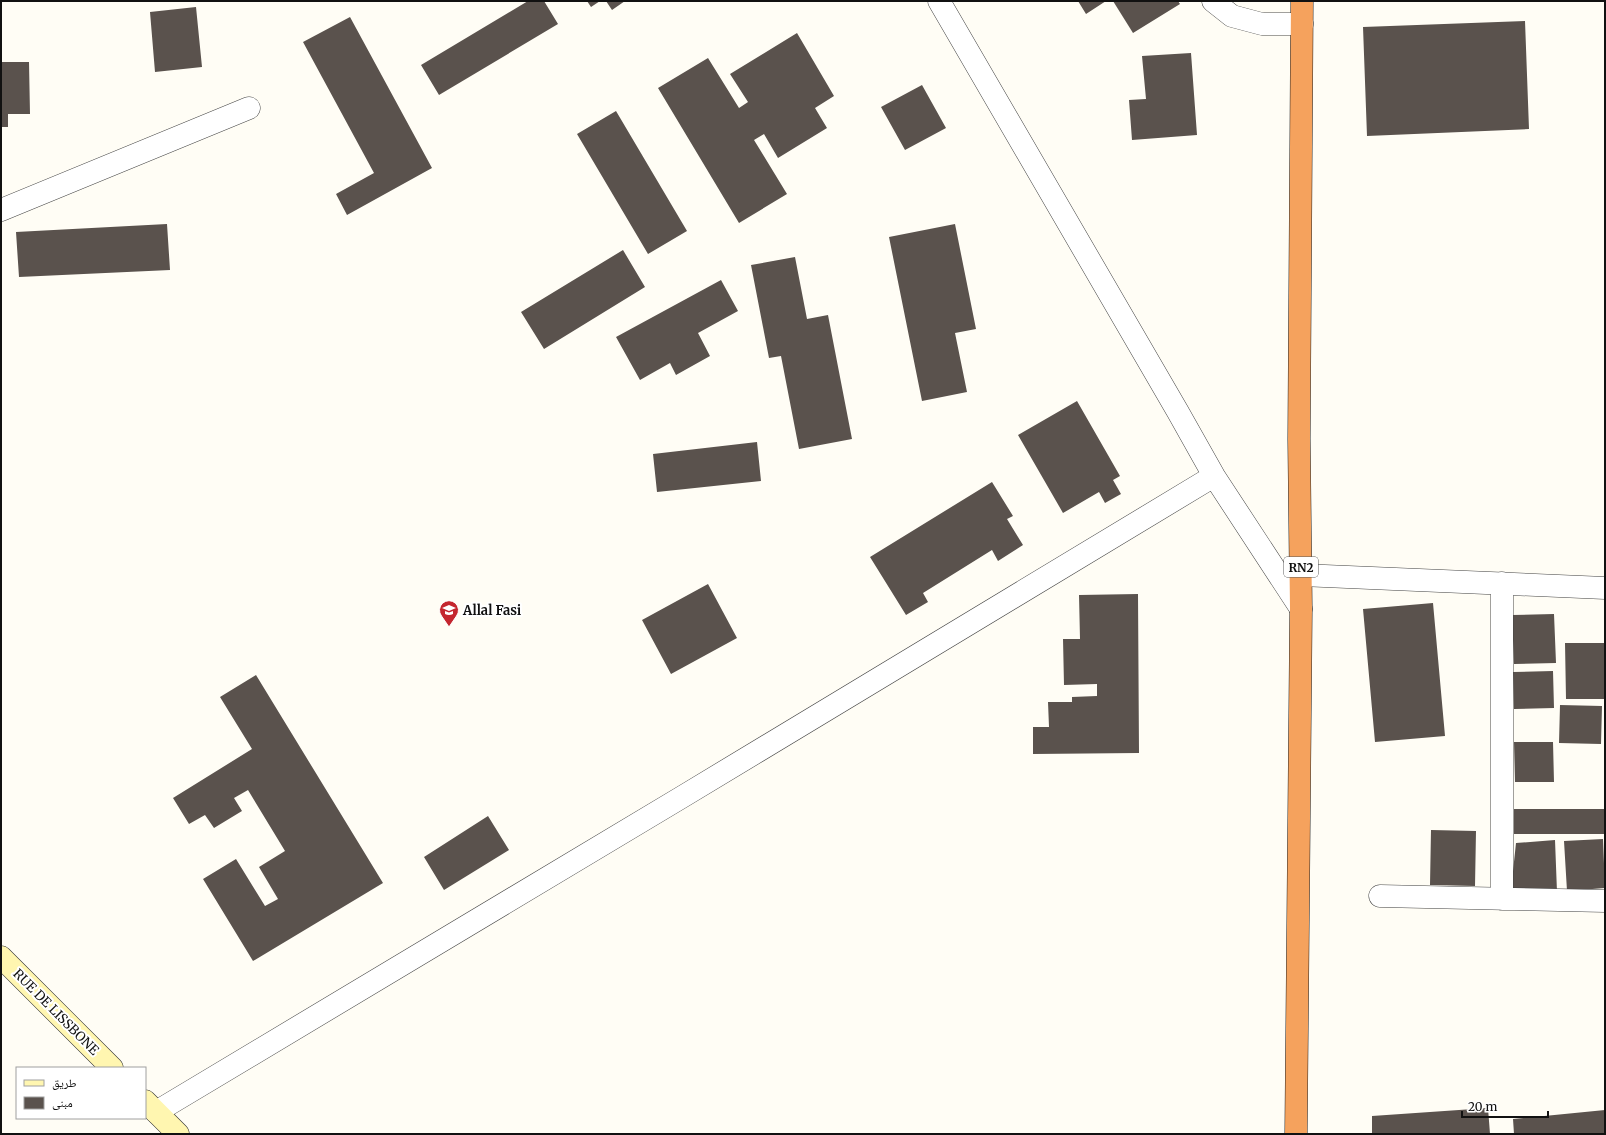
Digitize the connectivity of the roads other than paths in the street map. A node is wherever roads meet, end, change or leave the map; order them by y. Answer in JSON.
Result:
{"nodes":[{"id":1,"x":939,"y":1,"type":"edge"},
{"id":2,"x":1213,"y":1,"type":"edge"},
{"id":3,"x":1302,"y":1,"type":"edge"},
{"id":4,"x":1302,"y":24,"type":"junction"},
{"id":5,"x":249,"y":108,"type":"dead end"},
{"id":6,"x":1,"y":210,"type":"edge"},
{"id":7,"x":1214,"y":476,"type":"junction"},
{"id":8,"x":1301,"y":575,"type":"junction"},
{"id":9,"x":1502,"y":583,"type":"junction"},
{"id":10,"x":1605,"y":588,"type":"edge"},
{"id":11,"x":1301,"y":609,"type":"junction"},
{"id":12,"x":1380,"y":896,"type":"dead end"},
{"id":13,"x":1502,"y":899,"type":"junction"},
{"id":14,"x":1605,"y":901,"type":"edge"},
{"id":15,"x":1,"y":957,"type":"edge"},
{"id":16,"x":111,"y":1067,"type":"edge"},
{"id":17,"x":150,"y":1107,"type":"edge"},
{"id":18,"x":178,"y":1134,"type":"edge"},
{"id":19,"x":1296,"y":1134,"type":"edge"}],
"edges":[{"from":1,"to":7,"type":"street"},
{"from":2,"to":4,"type":"street"},
{"from":3,"to":4,"type":"highway","number":"RN2"},
{"from":4,"to":8,"type":"highway","number":"RN2"},
{"from":5,"to":6,"type":"street"},
{"from":7,"to":11,"type":"street"},
{"from":7,"to":17,"type":"street"},
{"from":8,"to":9,"type":"street"},
{"from":8,"to":11,"type":"highway","number":"RN2"},
{"from":9,"to":10,"type":"street"},
{"from":9,"to":13,"type":"street"},
{"from":11,"to":19,"type":"highway","number":"RN2"},
{"from":12,"to":13,"type":"street"},
{"from":13,"to":14,"type":"street"},
{"from":15,"to":16,"type":"street","name":"RUE DE LISSBONE"},
{"from":17,"to":18,"type":"street"}]}
